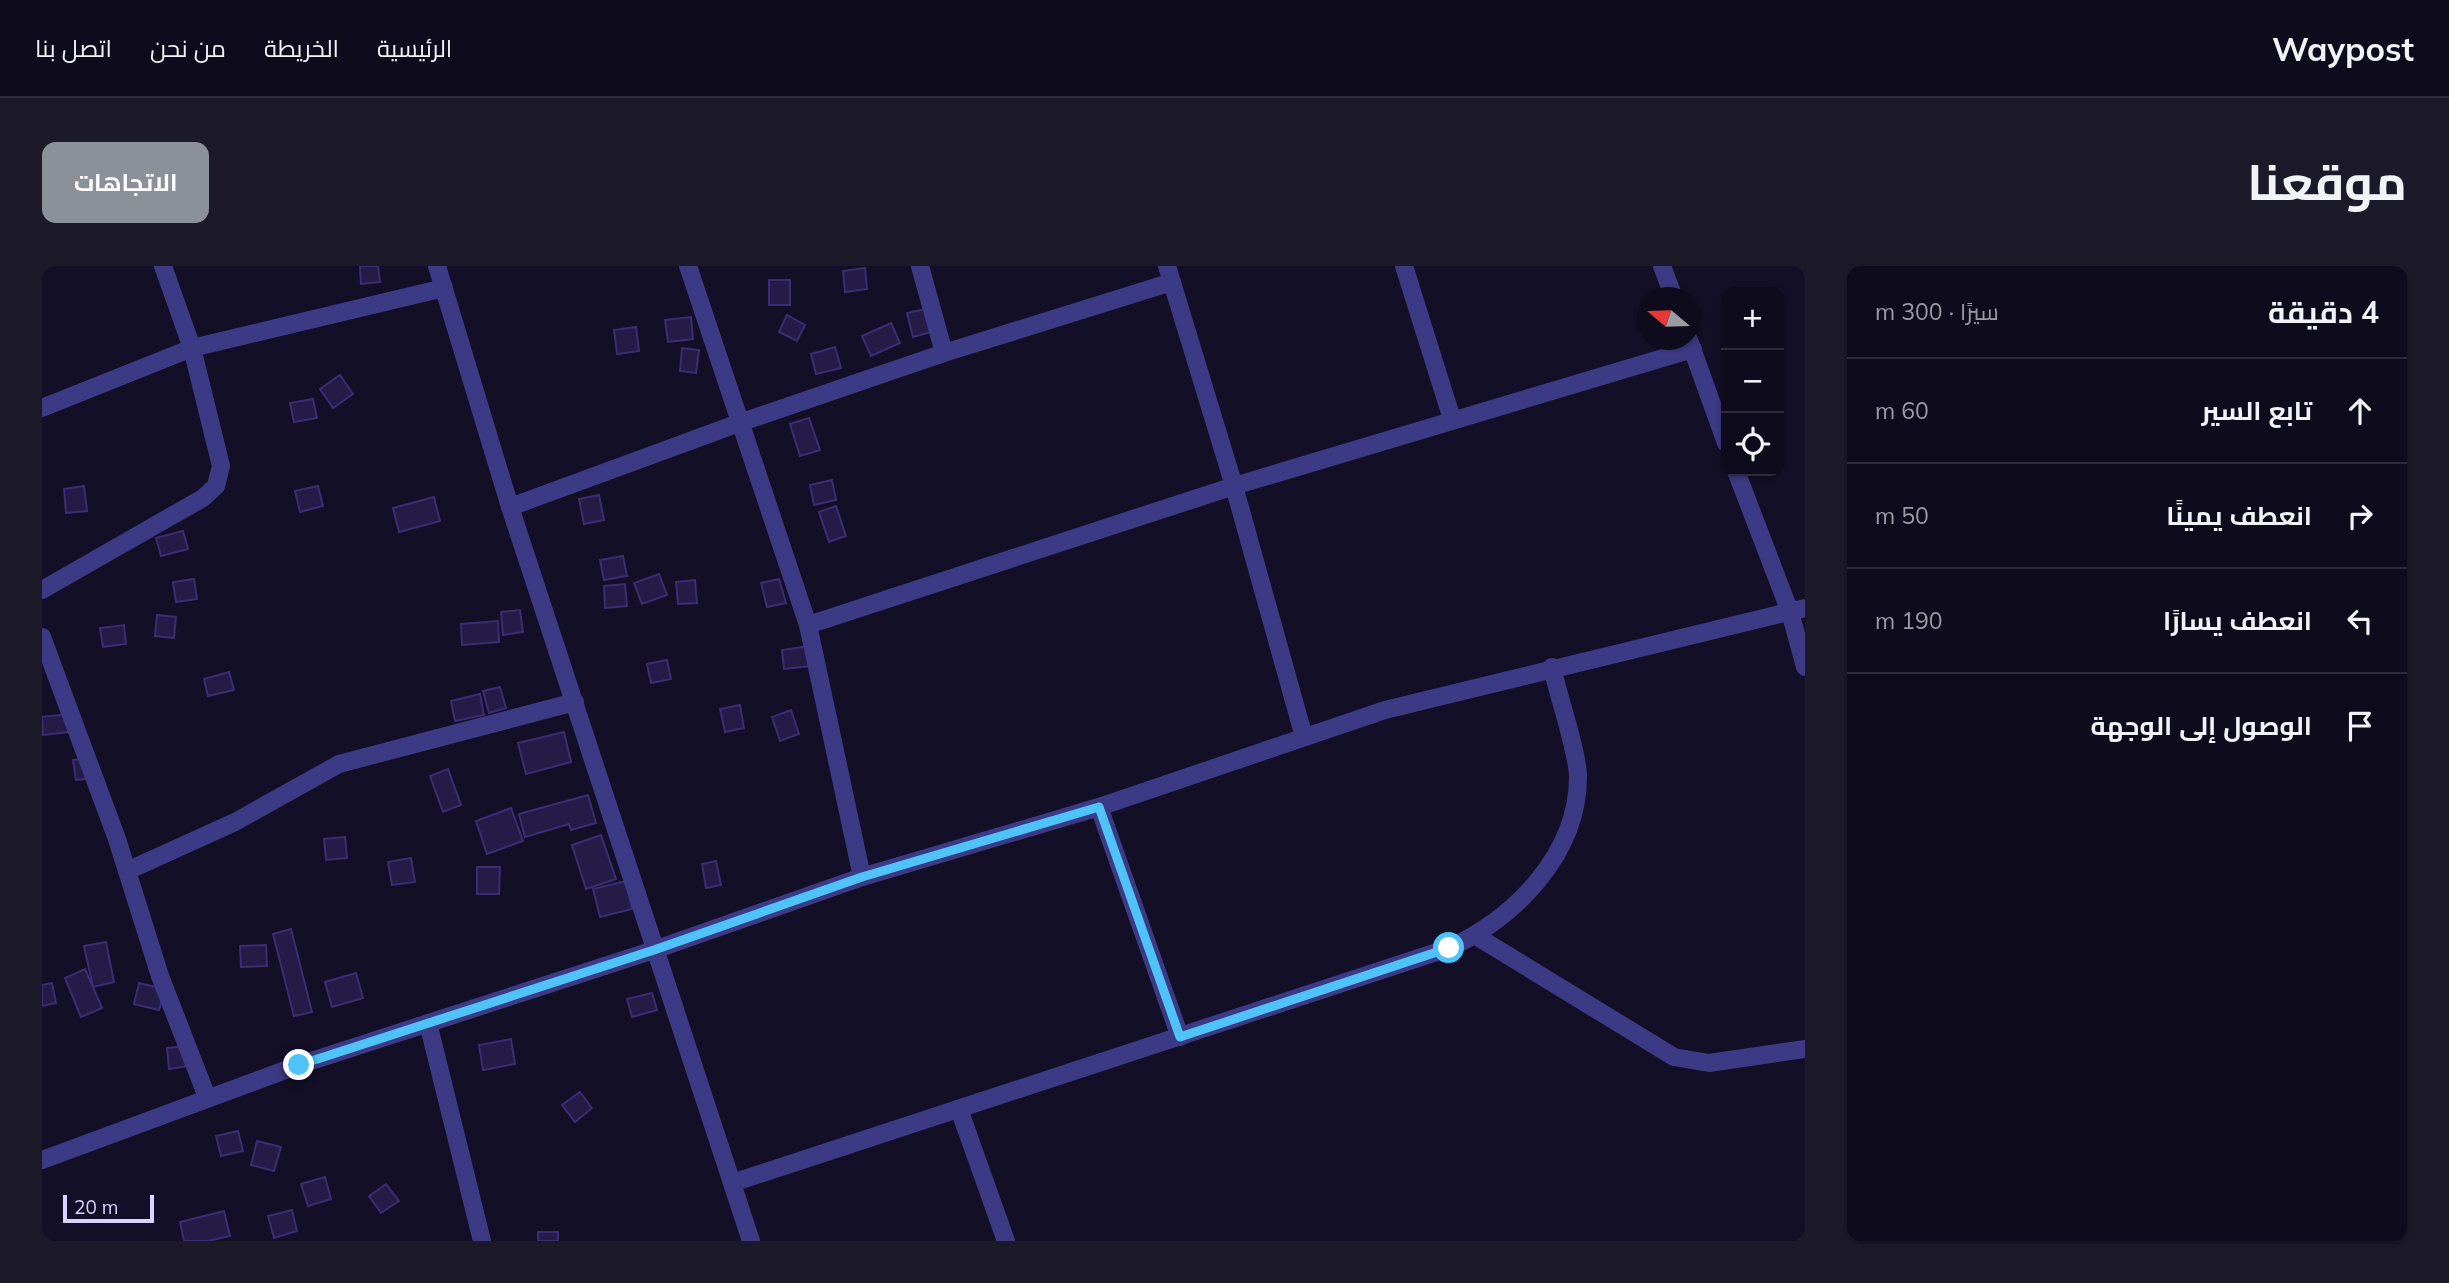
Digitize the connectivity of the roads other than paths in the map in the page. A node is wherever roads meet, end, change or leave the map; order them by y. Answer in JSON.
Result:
{"nodes":[{"id":1,"x":163,"y":266,"type":"edge"},
{"id":2,"x":437,"y":266,"type":"edge"},
{"id":3,"x":688,"y":266,"type":"edge"},
{"id":4,"x":919,"y":266,"type":"edge"},
{"id":5,"x":1404,"y":266,"type":"edge"},
{"id":6,"x":1662,"y":266,"type":"edge"},
{"id":7,"x":1169,"y":274,"type":"edge"},
{"id":8,"x":1670,"y":287,"type":"edge"},
{"id":9,"x":444,"y":288,"type":"junction"},
{"id":10,"x":192,"y":348,"type":"junction"},
{"id":11,"x":1672,"y":350,"type":"edge"},
{"id":12,"x":1693,"y":350,"type":"edge"},
{"id":13,"x":944,"y":353,"type":"junction"},
{"id":14,"x":42,"y":408,"type":"edge"},
{"id":15,"x":1452,"y":419,"type":"junction"},
{"id":16,"x":739,"y":423,"type":"junction"},
{"id":17,"x":1721,"y":429,"type":"edge"},
{"id":18,"x":1738,"y":476,"type":"edge"},
{"id":19,"x":1234,"y":486,"type":"junction"},
{"id":20,"x":510,"y":507,"type":"junction"},
{"id":21,"x":42,"y":590,"type":"edge"},
{"id":22,"x":1797,"y":610,"type":"edge"},
{"id":23,"x":808,"y":625,"type":"junction"},
{"id":24,"x":42,"y":637,"type":"edge"},
{"id":25,"x":1552,"y":667,"type":"junction"},
{"id":26,"x":1805,"y":667,"type":"edge"},
{"id":27,"x":575,"y":702,"type":"junction"},
{"id":28,"x":1304,"y":737,"type":"junction"},
{"id":29,"x":1099,"y":807,"type":"junction"},
{"id":30,"x":127,"y":871,"type":"junction"},
{"id":31,"x":862,"y":877,"type":"junction"},
{"id":32,"x":1476,"y":936,"type":"junction"},
{"id":33,"x":654,"y":950,"type":"junction"},
{"id":34,"x":428,"y":1023,"type":"junction"},
{"id":35,"x":1180,"y":1037,"type":"junction"},
{"id":36,"x":1805,"y":1049,"type":"edge"},
{"id":37,"x":207,"y":1097,"type":"junction"},
{"id":38,"x":959,"y":1109,"type":"junction"},
{"id":39,"x":42,"y":1160,"type":"edge"},
{"id":40,"x":732,"y":1183,"type":"junction"},
{"id":41,"x":482,"y":1241,"type":"edge"},
{"id":42,"x":751,"y":1241,"type":"edge"},
{"id":43,"x":1006,"y":1241,"type":"edge"}],
"edges":[{"from":1,"to":10,"type":"street"},
{"from":2,"to":9,"type":"street"},
{"from":3,"to":16,"type":"street"},
{"from":4,"to":13,"type":"street"},
{"from":5,"to":15,"type":"street"},
{"from":6,"to":8,"type":"street"},
{"from":7,"to":13,"type":"street"},
{"from":7,"to":19,"type":"street"},
{"from":9,"to":10,"type":"street"},
{"from":9,"to":20,"type":"street"},
{"from":10,"to":14,"type":"street"},
{"from":10,"to":21,"type":"street"},
{"from":11,"to":15,"type":"street"},
{"from":12,"to":17,"type":"street"},
{"from":13,"to":16,"type":"street"},
{"from":15,"to":19,"type":"street"},
{"from":16,"to":20,"type":"street"},
{"from":16,"to":23,"type":"street"},
{"from":18,"to":22,"type":"street"},
{"from":19,"to":23,"type":"street"},
{"from":19,"to":28,"type":"street"},
{"from":20,"to":27,"type":"street"},
{"from":22,"to":25,"type":"street"},
{"from":22,"to":26,"type":"street"},
{"from":23,"to":31,"type":"street"},
{"from":24,"to":30,"type":"street"},
{"from":25,"to":28,"type":"street"},
{"from":25,"to":32,"type":"street"},
{"from":27,"to":30,"type":"street"},
{"from":27,"to":33,"type":"street"},
{"from":28,"to":29,"type":"street"},
{"from":29,"to":31,"type":"street"},
{"from":29,"to":35,"type":"street"},
{"from":30,"to":37,"type":"street"},
{"from":31,"to":33,"type":"street"},
{"from":32,"to":35,"type":"street"},
{"from":32,"to":36,"type":"street"},
{"from":33,"to":34,"type":"street"},
{"from":33,"to":40,"type":"street"},
{"from":34,"to":37,"type":"street"},
{"from":34,"to":41,"type":"street"},
{"from":35,"to":38,"type":"street"},
{"from":37,"to":39,"type":"street"},
{"from":38,"to":40,"type":"street"},
{"from":38,"to":43,"type":"street"},
{"from":40,"to":42,"type":"street"}]}
